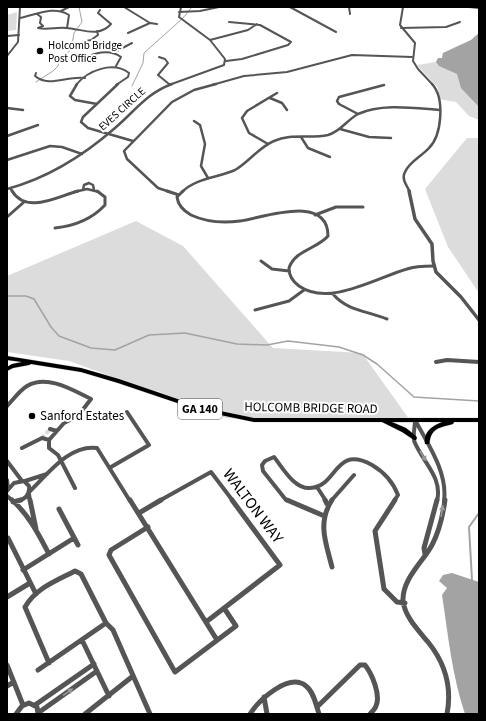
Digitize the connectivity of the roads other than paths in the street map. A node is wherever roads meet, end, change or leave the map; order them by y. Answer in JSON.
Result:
{"nodes":[{"id":1,"x":20,"y":7,"type":"edge"},
{"id":2,"x":69,"y":7,"type":"edge"},
{"id":3,"x":124,"y":7,"type":"edge"},
{"id":4,"x":181,"y":7,"type":"edge"},
{"id":5,"x":219,"y":7,"type":"edge"},
{"id":6,"x":290,"y":7,"type":"edge"},
{"id":7,"x":349,"y":7,"type":"edge"},
{"id":8,"x":403,"y":7,"type":"edge"},
{"id":9,"x":469,"y":7,"type":"edge"},
{"id":10,"x":479,"y":8,"type":"edge"},
{"id":11,"x":100,"y":10,"type":"dead end"},
{"id":12,"x":60,"y":11,"type":"junction"},
{"id":13,"x":179,"y":12,"type":"junction"},
{"id":14,"x":37,"y":14,"type":"junction"},
{"id":15,"x":350,"y":14,"type":"dead end"},
{"id":16,"x":20,"y":17,"type":"junction"},
{"id":17,"x":229,"y":22,"type":"dead end"},
{"id":18,"x":460,"y":22,"type":"dead end"},
{"id":19,"x":150,"y":23,"type":"junction"},
{"id":20,"x":157,"y":24,"type":"dead end"},
{"id":21,"x":257,"y":24,"type":"junction"},
{"id":22,"x":43,"y":26,"type":"junction"},
{"id":23,"x":46,"y":27,"type":"junction"},
{"id":24,"x":67,"y":28,"type":"junction"},
{"id":25,"x":401,"y":28,"type":"junction"},
{"id":26,"x":97,"y":31,"type":"junction"},
{"id":27,"x":336,"y":32,"type":"dead end"},
{"id":28,"x":128,"y":33,"type":"dead end"},
{"id":29,"x":19,"y":35,"type":"junction"},
{"id":30,"x":7,"y":36,"type":"edge"},
{"id":31,"x":210,"y":40,"type":"junction"},
{"id":32,"x":82,"y":42,"type":"dead end"},
{"id":33,"x":132,"y":43,"type":"dead end"},
{"id":34,"x":113,"y":53,"type":"junction"},
{"id":35,"x":7,"y":56,"type":"edge"},
{"id":36,"x":159,"y":57,"type":"dead end"},
{"id":37,"x":412,"y":57,"type":"junction"},
{"id":38,"x":82,"y":60,"type":"dead end"},
{"id":39,"x":226,"y":60,"type":"junction"},
{"id":40,"x":116,"y":66,"type":"junction"},
{"id":41,"x":36,"y":73,"type":"dead end"},
{"id":42,"x":85,"y":78,"type":"junction"},
{"id":43,"x":169,"y":84,"type":"junction"},
{"id":44,"x":384,"y":85,"type":"dead end"},
{"id":45,"x":276,"y":93,"type":"dead end"},
{"id":46,"x":270,"y":98,"type":"junction"},
{"id":47,"x":97,"y":104,"type":"junction"},
{"id":48,"x":7,"y":108,"type":"edge"},
{"id":49,"x":23,"y":110,"type":"dead end"},
{"id":50,"x":287,"y":110,"type":"dead end"},
{"id":51,"x":439,"y":110,"type":"junction"},
{"id":52,"x":358,"y":114,"type":"junction"},
{"id":53,"x":194,"y":121,"type":"dead end"},
{"id":54,"x":38,"y":126,"type":"dead end"},
{"id":55,"x":340,"y":129,"type":"junction"},
{"id":56,"x":108,"y":134,"type":"junction"},
{"id":57,"x":7,"y":136,"type":"edge"},
{"id":58,"x":301,"y":136,"type":"junction"},
{"id":59,"x":391,"y":138,"type":"dead end"},
{"id":60,"x":133,"y":141,"type":"junction"},
{"id":61,"x":268,"y":144,"type":"junction"},
{"id":62,"x":82,"y":154,"type":"junction"},
{"id":63,"x":330,"y":157,"type":"dead end"},
{"id":64,"x":7,"y":160,"type":"edge"},
{"id":65,"x":208,"y":178,"type":"junction"},
{"id":66,"x":8,"y":189,"type":"edge"},
{"id":67,"x":83,"y":190,"type":"junction"},
{"id":68,"x":94,"y":190,"type":"junction"},
{"id":69,"x":179,"y":195,"type":"junction"},
{"id":70,"x":24,"y":202,"type":"junction"},
{"id":71,"x":363,"y":207,"type":"dead end"},
{"id":72,"x":315,"y":215,"type":"junction"},
{"id":73,"x":7,"y":217,"type":"edge"},
{"id":74,"x":55,"y":228,"type":"dead end"},
{"id":75,"x":261,"y":261,"type":"dead end"},
{"id":76,"x":434,"y":266,"type":"junction"},
{"id":77,"x":289,"y":271,"type":"junction"},
{"id":78,"x":304,"y":290,"type":"junction"},
{"id":79,"x":333,"y":294,"type":"junction"},
{"id":80,"x":255,"y":310,"type":"dead end"},
{"id":81,"x":387,"y":319,"type":"dead end"},
{"id":82,"x":479,"y":320,"type":"edge"},
{"id":83,"x":8,"y":359,"type":"edge"},
{"id":84,"x":35,"y":362,"type":"junction"},
{"id":85,"x":436,"y":362,"type":"dead end"},
{"id":86,"x":479,"y":362,"type":"edge"},
{"id":87,"x":7,"y":369,"type":"edge"},
{"id":88,"x":7,"y":406,"type":"edge"},
{"id":89,"x":127,"y":412,"type":"dead end"},
{"id":90,"x":381,"y":420,"type":"junction"},
{"id":91,"x":415,"y":420,"type":"junction"},
{"id":92,"x":458,"y":420,"type":"junction"},
{"id":93,"x":479,"y":420,"type":"edge"},
{"id":94,"x":50,"y":429,"type":"dead end"},
{"id":95,"x":57,"y":431,"type":"junction"},
{"id":96,"x":414,"y":438,"type":"junction"},
{"id":97,"x":49,"y":440,"type":"junction"},
{"id":98,"x":427,"y":442,"type":"junction"},
{"id":99,"x":22,"y":448,"type":"dead end"},
{"id":100,"x":7,"y":461,"type":"edge"},
{"id":101,"x":61,"y":462,"type":"junction"},
{"id":102,"x":111,"y":467,"type":"junction"},
{"id":103,"x":433,"y":471,"type":"junction"},
{"id":104,"x":439,"y":471,"type":"junction"},
{"id":105,"x":50,"y":473,"type":"junction"},
{"id":106,"x":354,"y":476,"type":"dead end"},
{"id":107,"x":7,"y":480,"type":"edge"},
{"id":108,"x":23,"y":481,"type":"junction"},
{"id":109,"x":317,"y":486,"type":"junction"},
{"id":110,"x":75,"y":488,"type":"dead end"},
{"id":111,"x":7,"y":491,"type":"edge"},
{"id":112,"x":29,"y":493,"type":"junction"},
{"id":113,"x":7,"y":496,"type":"edge"},
{"id":114,"x":11,"y":502,"type":"edge"},
{"id":115,"x":327,"y":504,"type":"junction"},
{"id":116,"x":59,"y":509,"type":"dead end"},
{"id":117,"x":139,"y":513,"type":"junction"},
{"id":118,"x":322,"y":515,"type":"junction"},
{"id":119,"x":148,"y":527,"type":"junction"},
{"id":120,"x":36,"y":529,"type":"junction"},
{"id":121,"x":428,"y":535,"type":"junction"},
{"id":122,"x":8,"y":538,"type":"edge"},
{"id":123,"x":74,"y":538,"type":"junction"},
{"id":124,"x":435,"y":538,"type":"junction"},
{"id":125,"x":78,"y":545,"type":"dead end"},
{"id":126,"x":49,"y":554,"type":"junction"},
{"id":127,"x":425,"y":554,"type":"junction"},
{"id":128,"x":332,"y":566,"type":"dead end"},
{"id":129,"x":23,"y":570,"type":"junction"},
{"id":130,"x":30,"y":583,"type":"junction"},
{"id":131,"x":36,"y":594,"type":"junction"},
{"id":132,"x":7,"y":597,"type":"edge"},
{"id":133,"x":405,"y":603,"type":"junction"},
{"id":134,"x":224,"y":608,"type":"junction"},
{"id":135,"x":206,"y":622,"type":"junction"},
{"id":136,"x":106,"y":623,"type":"junction"},
{"id":137,"x":82,"y":640,"type":"junction"},
{"id":138,"x":217,"y":640,"type":"junction"},
{"id":139,"x":49,"y":663,"type":"junction"},
{"id":140,"x":94,"y":664,"type":"junction"},
{"id":141,"x":7,"y":665,"type":"edge"},
{"id":142,"x":38,"y":670,"type":"dead end"},
{"id":143,"x":97,"y":671,"type":"junction"},
{"id":144,"x":134,"y":676,"type":"junction"},
{"id":145,"x":14,"y":682,"type":"junction"},
{"id":146,"x":7,"y":686,"type":"edge"},
{"id":147,"x":109,"y":696,"type":"junction"},
{"id":148,"x":264,"y":697,"type":"junction"},
{"id":149,"x":23,"y":705,"type":"junction"},
{"id":150,"x":35,"y":705,"type":"junction"},
{"id":151,"x":317,"y":706,"type":"junction"},
{"id":152,"x":38,"y":713,"type":"edge"},
{"id":153,"x":448,"y":713,"type":"edge"},
{"id":154,"x":16,"y":714,"type":"edge"},
{"id":155,"x":85,"y":714,"type":"edge"},
{"id":156,"x":150,"y":714,"type":"edge"},
{"id":157,"x":250,"y":714,"type":"edge"},
{"id":158,"x":267,"y":714,"type":"edge"},
{"id":159,"x":319,"y":714,"type":"edge"},
{"id":160,"x":370,"y":714,"type":"edge"}],
"edges":[{"from":1,"to":16,"type":"street"},
{"from":2,"to":12,"type":"street"},
{"from":3,"to":19,"type":"street"},
{"from":4,"to":13,"type":"street"},
{"from":5,"to":13,"type":"street"},
{"from":6,"to":27,"type":"street"},
{"from":7,"to":15,"type":"street"},
{"from":8,"to":25,"type":"street"},
{"from":9,"to":10,"type":"street"},
{"from":11,"to":26,"type":"street"},
{"from":12,"to":14,"type":"street"},
{"from":12,"to":24,"type":"street"},
{"from":13,"to":31,"type":"street"},
{"from":14,"to":16,"type":"street"},
{"from":14,"to":22,"type":"street"},
{"from":16,"to":29,"type":"street"},
{"from":17,"to":21,"type":"street"},
{"from":18,"to":25,"type":"street"},
{"from":19,"to":20,"type":"street"},
{"from":19,"to":28,"type":"street"},
{"from":21,"to":31,"type":"street"},
{"from":21,"to":39,"type":"street"},
{"from":22,"to":23,"type":"street"},
{"from":22,"to":23,"type":"street"},
{"from":23,"to":24,"type":"street"},
{"from":24,"to":26,"type":"street"},
{"from":25,"to":37,"type":"street"},
{"from":26,"to":32,"type":"street"},
{"from":29,"to":30,"type":"street"},
{"from":29,"to":35,"type":"street"},
{"from":31,"to":39,"type":"street"},
{"from":33,"to":34,"type":"street"},
{"from":34,"to":38,"type":"street"},
{"from":34,"to":40,"type":"street"},
{"from":36,"to":43,"type":"street"},
{"from":37,"to":51,"type":"street"},
{"from":37,"to":60,"type":"street"},
{"from":39,"to":43,"type":"street","name":"EVES CIRCLE"},
{"from":40,"to":42,"type":"street"},
{"from":40,"to":47,"type":"street"},
{"from":41,"to":42,"type":"street"},
{"from":42,"to":47,"type":"street"},
{"from":43,"to":56,"type":"street","name":"EVES CIRCLE"},
{"from":44,"to":52,"type":"street"},
{"from":45,"to":46,"type":"street"},
{"from":46,"to":50,"type":"street"},
{"from":46,"to":61,"type":"street"},
{"from":47,"to":56,"type":"street"},
{"from":48,"to":49,"type":"street"},
{"from":51,"to":52,"type":"street"},
{"from":51,"to":76,"type":"street"},
{"from":52,"to":55,"type":"street"},
{"from":53,"to":65,"type":"street"},
{"from":54,"to":57,"type":"street"},
{"from":55,"to":58,"type":"street"},
{"from":55,"to":59,"type":"street"},
{"from":56,"to":60,"type":"street"},
{"from":56,"to":62,"type":"street","name":"EVES CIRCLE"},
{"from":58,"to":61,"type":"street"},
{"from":58,"to":63,"type":"street"},
{"from":60,"to":69,"type":"street"},
{"from":61,"to":65,"type":"street"},
{"from":62,"to":64,"type":"street"},
{"from":62,"to":66,"type":"street","name":"EVES CIRCLE"},
{"from":65,"to":69,"type":"street"},
{"from":66,"to":70,"type":"street"},
{"from":67,"to":68,"type":"street"},
{"from":67,"to":68,"type":"street"},
{"from":67,"to":70,"type":"street"},
{"from":68,"to":74,"type":"street"},
{"from":69,"to":72,"type":"street"},
{"from":70,"to":73,"type":"street"},
{"from":71,"to":72,"type":"street"},
{"from":72,"to":77,"type":"street"},
{"from":75,"to":77,"type":"street"},
{"from":76,"to":79,"type":"street"},
{"from":76,"to":82,"type":"street"},
{"from":77,"to":78,"type":"street"},
{"from":78,"to":79,"type":"street"},
{"from":78,"to":80,"type":"street"},
{"from":79,"to":81,"type":"street"},
{"from":83,"to":84,"type":"main road","name":"HOLCOMB BRIDGE ROAD","number":"GA 140"},
{"from":84,"to":87,"type":"main road"},
{"from":84,"to":90,"type":"main road","name":"HOLCOMB BRIDGE ROAD","number":"GA 140"},
{"from":85,"to":86,"type":"street"},
{"from":88,"to":95,"type":"street"},
{"from":89,"to":102,"type":"street"},
{"from":90,"to":91,"type":"main road","name":"HOLCOMB BRIDGE ROAD","number":"GA 140"},
{"from":90,"to":96,"type":"main road"},
{"from":91,"to":92,"type":"main road","name":"HOLCOMB BRIDGE ROAD","number":"GA 140"},
{"from":91,"to":96,"type":"street"},
{"from":91,"to":98,"type":"street"},
{"from":92,"to":93,"type":"main road","name":"HOLCOMB BRIDGE ROAD","number":"GA 140"},
{"from":92,"to":98,"type":"main road"},
{"from":94,"to":95,"type":"street"},
{"from":95,"to":97,"type":"street"},
{"from":96,"to":103,"type":"street","one_way":true},
{"from":97,"to":99,"type":"street"},
{"from":97,"to":101,"type":"street"},
{"from":98,"to":104,"type":"street"},
{"from":100,"to":108,"type":"street"},
{"from":101,"to":102,"type":"street"},
{"from":101,"to":105,"type":"street"},
{"from":101,"to":110,"type":"street"},
{"from":102,"to":117,"type":"street"},
{"from":103,"to":104,"type":"street"},
{"from":103,"to":121,"type":"street"},
{"from":124,"to":104,"type":"street","one_way":true},
{"from":105,"to":108,"type":"street"},
{"from":105,"to":112,"type":"street"},
{"from":106,"to":115,"type":"street"},
{"from":107,"to":111,"type":"street"},
{"from":108,"to":111,"type":"street"},
{"from":108,"to":112,"type":"street"},
{"from":109,"to":115,"type":"street"},
{"from":109,"to":118,"type":"street"},
{"from":109,"to":133,"type":"street"},
{"from":112,"to":114,"type":"street"},
{"from":112,"to":120,"type":"street"},
{"from":113,"to":114,"type":"street"},
{"from":114,"to":120,"type":"street"},
{"from":115,"to":118,"type":"street"},
{"from":116,"to":123,"type":"street"},
{"from":117,"to":119,"type":"street"},
{"from":117,"to":134,"type":"street","name":"WALTON WAY"},
{"from":118,"to":128,"type":"street"},
{"from":119,"to":135,"type":"street"},
{"from":119,"to":138,"type":"street"},
{"from":120,"to":126,"type":"street"},
{"from":121,"to":124,"type":"street"},
{"from":121,"to":127,"type":"street"},
{"from":122,"to":129,"type":"street"},
{"from":123,"to":125,"type":"street"},
{"from":123,"to":126,"type":"street"},
{"from":124,"to":127,"type":"street"},
{"from":126,"to":129,"type":"street"},
{"from":127,"to":133,"type":"street"},
{"from":129,"to":130,"type":"street"},
{"from":130,"to":131,"type":"street"},
{"from":130,"to":132,"type":"street"},
{"from":131,"to":136,"type":"street"},
{"from":131,"to":139,"type":"street"},
{"from":133,"to":153,"type":"street"},
{"from":134,"to":135,"type":"street","name":"WALTON WAY"},
{"from":134,"to":138,"type":"street"},
{"from":135,"to":138,"type":"street"},
{"from":136,"to":137,"type":"street"},
{"from":136,"to":144,"type":"street"},
{"from":137,"to":139,"type":"street"},
{"from":137,"to":140,"type":"street"},
{"from":139,"to":142,"type":"street"},
{"from":140,"to":143,"type":"street"},
{"from":140,"to":150,"type":"street"},
{"from":141,"to":145,"type":"street"},
{"from":143,"to":147,"type":"street"},
{"from":152,"to":143,"type":"street","one_way":true},
{"from":144,"to":147,"type":"street"},
{"from":144,"to":156,"type":"street"},
{"from":145,"to":146,"type":"street"},
{"from":145,"to":149,"type":"street"},
{"from":147,"to":155,"type":"street"},
{"from":148,"to":151,"type":"street"},
{"from":148,"to":157,"type":"street"},
{"from":148,"to":158,"type":"street"},
{"from":149,"to":150,"type":"street"},
{"from":149,"to":154,"type":"street"},
{"from":150,"to":152,"type":"street"},
{"from":151,"to":159,"type":"street"},
{"from":151,"to":160,"type":"street"}]}
